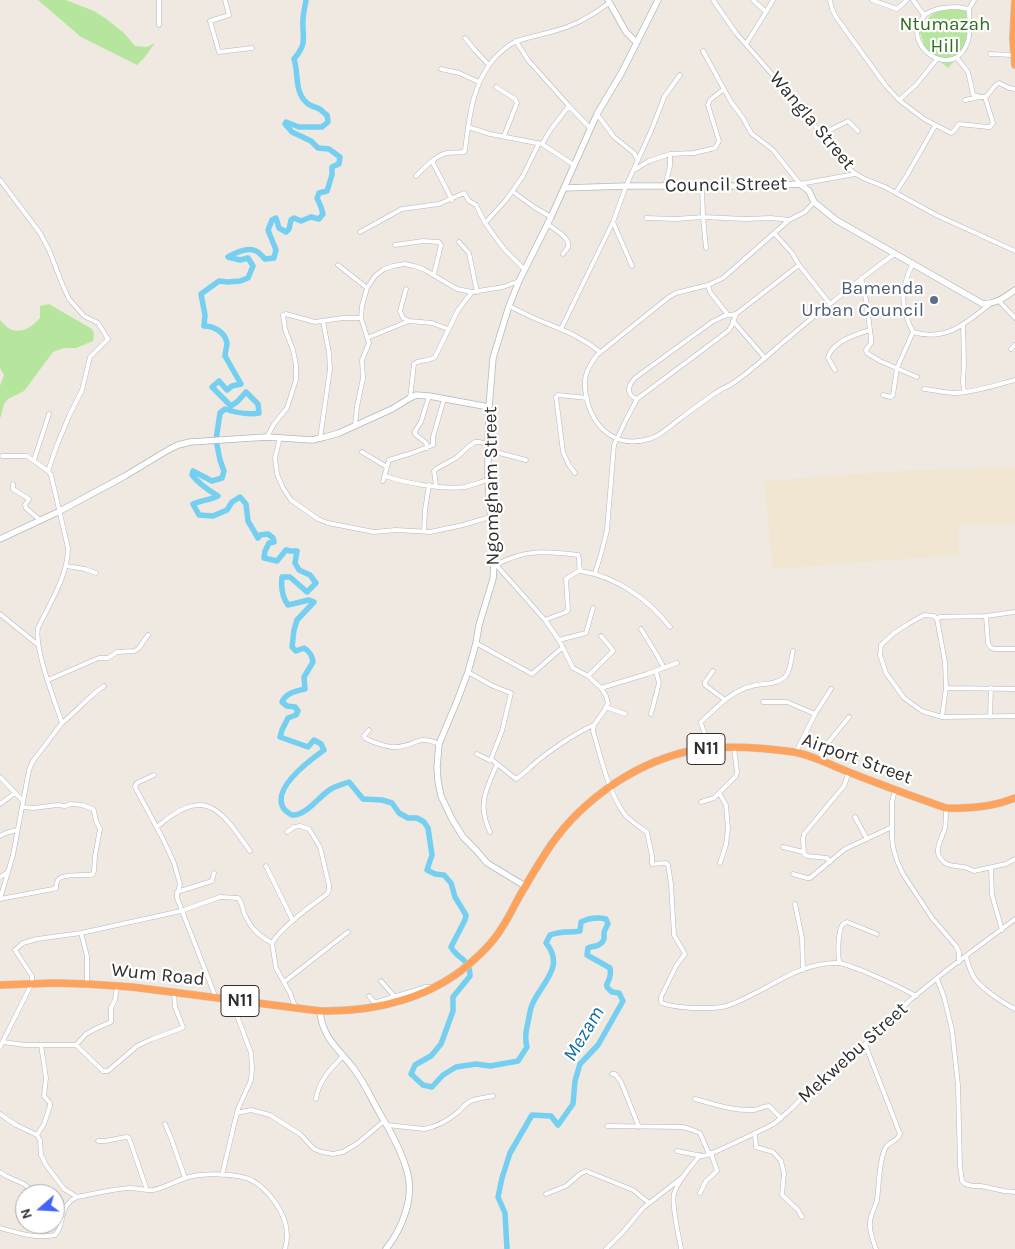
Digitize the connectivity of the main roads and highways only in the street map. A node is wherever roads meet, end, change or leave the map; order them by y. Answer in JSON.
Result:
{"nodes":[{"id":1,"x":1015,"y":0,"type":"edge"},
{"id":2,"x":1014,"y":39,"type":"edge"},
{"id":3,"x":1015,"y":65,"type":"edge"},
{"id":4,"x":1015,"y":798,"type":"edge"},
{"id":5,"x":478,"y":957,"type":"joint"},
{"id":6,"x":0,"y":985,"type":"edge"}],
"edges":[{"from":1,"to":2,"type":"highway"},
{"from":2,"to":3,"type":"highway"},
{"from":4,"to":5,"type":"highway","name":"Airport Street","number":"N11"},
{"from":5,"to":6,"type":"highway","name":"Wum Road","number":"N11"}]}
